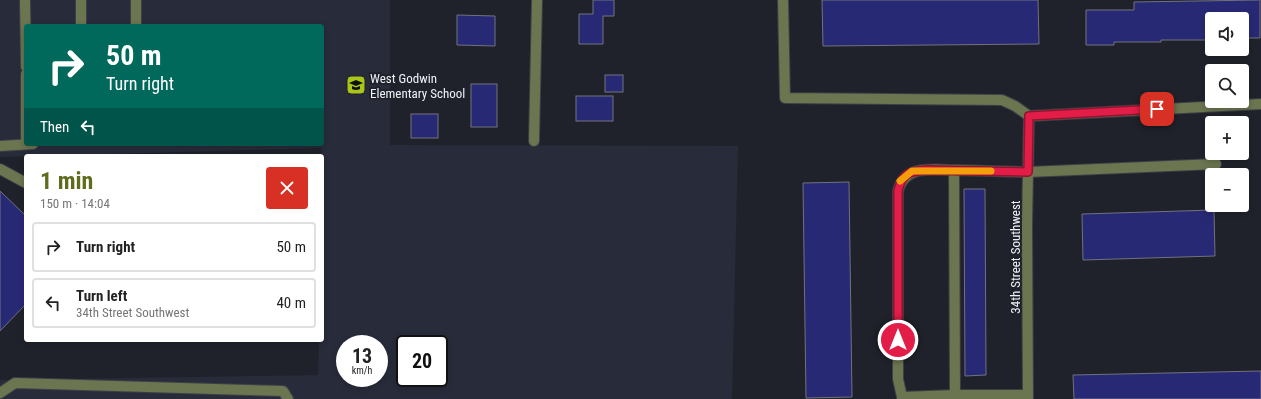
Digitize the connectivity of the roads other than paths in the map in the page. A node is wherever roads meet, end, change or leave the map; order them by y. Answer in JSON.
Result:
{"nodes":[{"id":1,"x":25,"y":0,"type":"edge"},
{"id":2,"x":81,"y":0,"type":"edge"},
{"id":3,"x":136,"y":0,"type":"edge"},
{"id":4,"x":537,"y":0,"type":"edge"},
{"id":5,"x":783,"y":0,"type":"edge"},
{"id":6,"x":25,"y":24,"type":"edge"},
{"id":7,"x":81,"y":24,"type":"edge"},
{"id":8,"x":136,"y":24,"type":"edge"},
{"id":9,"x":1261,"y":104,"type":"edge"},
{"id":10,"x":1029,"y":116,"type":"junction"},
{"id":11,"x":534,"y":141,"type":"dead end"},
{"id":12,"x":24,"y":144,"type":"edge"},
{"id":13,"x":0,"y":146,"type":"edge"},
{"id":14,"x":1216,"y":164,"type":"dead end"},
{"id":15,"x":0,"y":169,"type":"edge"},
{"id":16,"x":954,"y":170,"type":"junction"},
{"id":17,"x":1028,"y":172,"type":"junction"},
{"id":18,"x":24,"y":182,"type":"edge"},
{"id":19,"x":0,"y":393,"type":"edge"},
{"id":20,"x":955,"y":397,"type":"edge"},
{"id":21,"x":1028,"y":397,"type":"edge"},
{"id":22,"x":902,"y":398,"type":"edge"},
{"id":23,"x":288,"y":399,"type":"edge"}],
"edges":[{"from":1,"to":6,"type":"street"},
{"from":2,"to":7,"type":"street"},
{"from":3,"to":8,"type":"street"},
{"from":4,"to":11,"type":"street"},
{"from":5,"to":10,"type":"street"},
{"from":9,"to":10,"type":"street"},
{"from":10,"to":17,"type":"street","name":"34th Street Southwest"},
{"from":12,"to":13,"type":"street"},
{"from":14,"to":17,"type":"street"},
{"from":15,"to":18,"type":"street"},
{"from":16,"to":17,"type":"street"},
{"from":16,"to":20,"type":"street"},
{"from":16,"to":22,"type":"street"},
{"from":17,"to":21,"type":"street","name":"34th Street Southwest"},
{"from":19,"to":23,"type":"street"},
{"from":20,"to":21,"type":"street"},
{"from":20,"to":22,"type":"street"}]}
